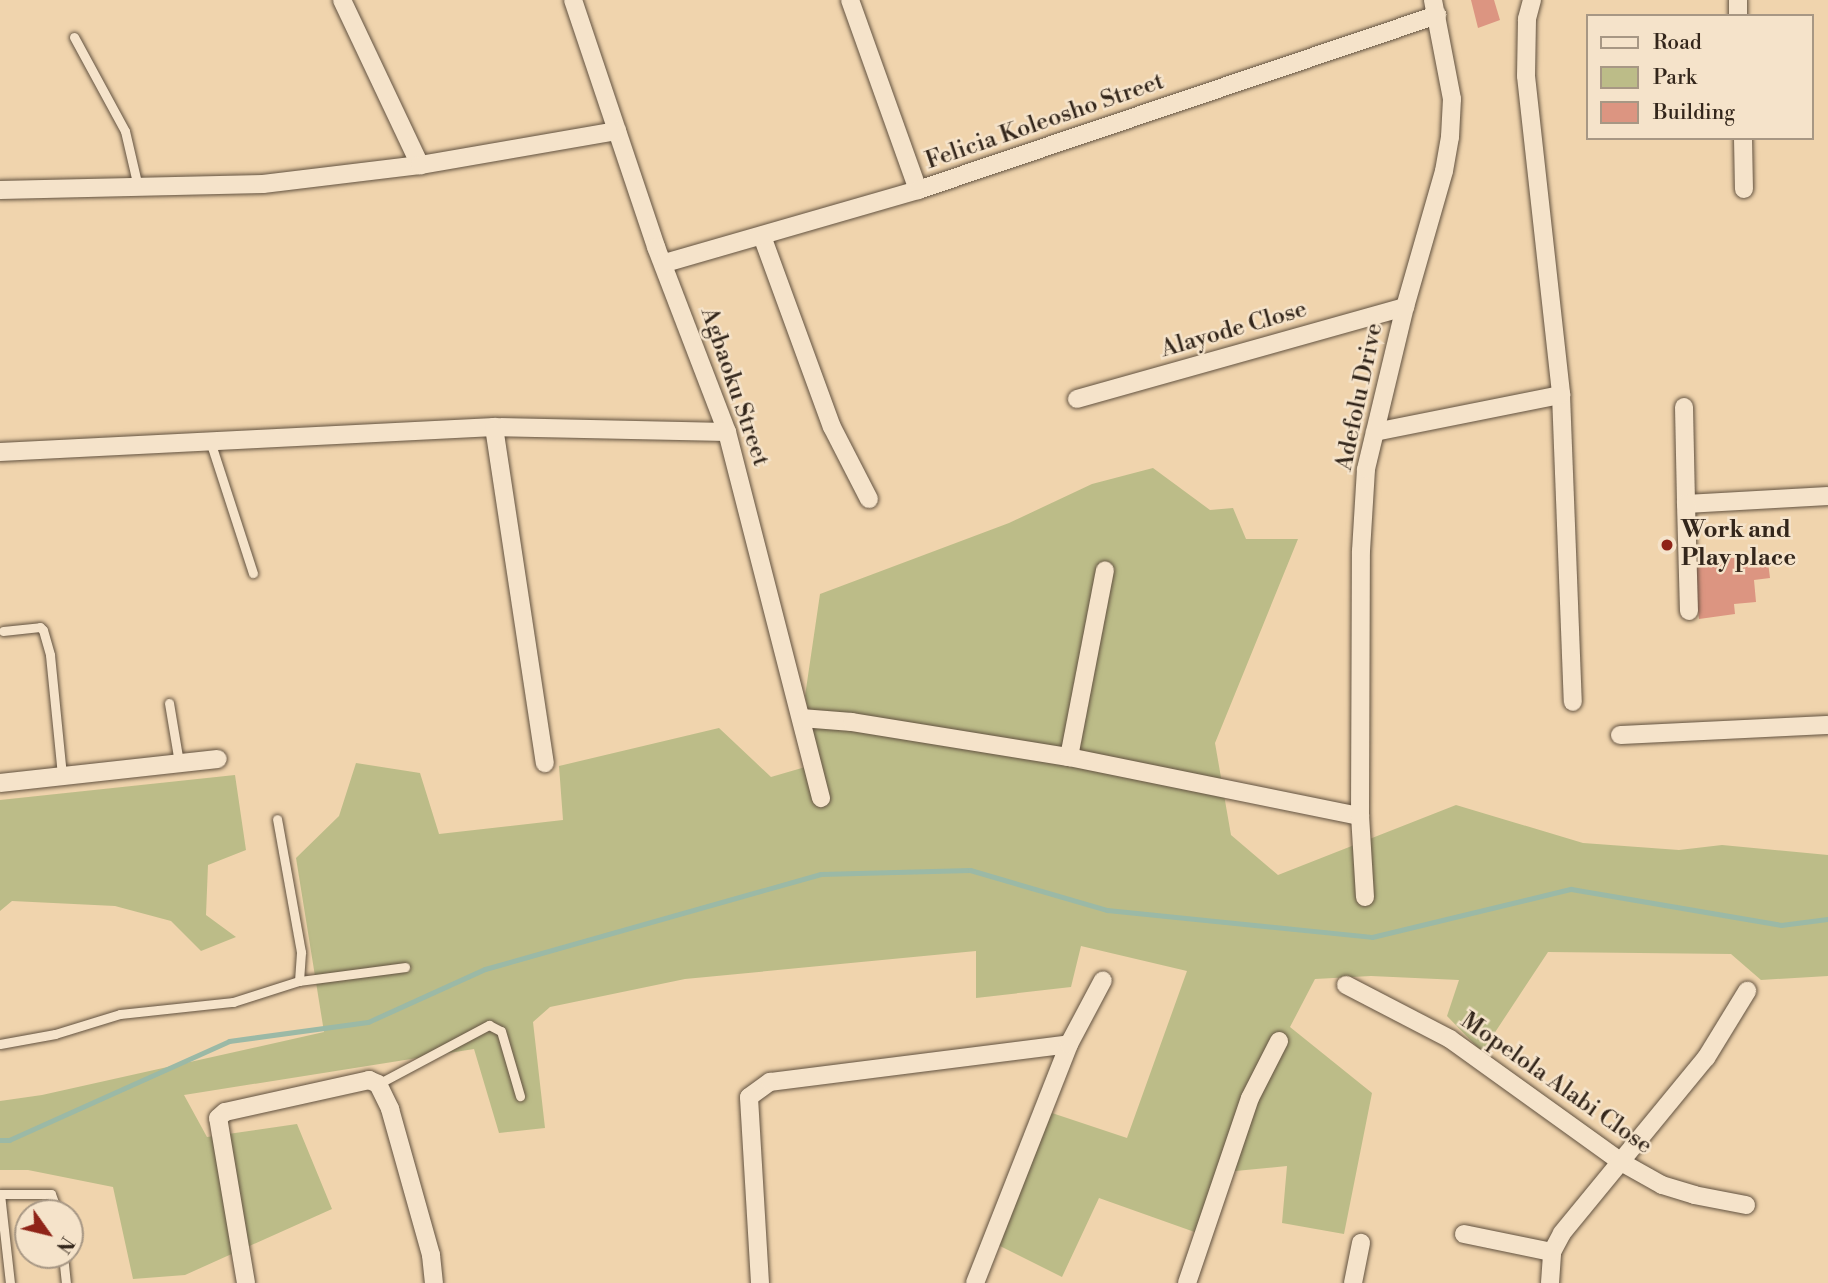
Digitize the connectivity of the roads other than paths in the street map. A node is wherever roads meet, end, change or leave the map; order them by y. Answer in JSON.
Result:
{"nodes":[{"id":1,"x":342,"y":0,"type":"edge"},
{"id":2,"x":573,"y":0,"type":"edge"},
{"id":3,"x":850,"y":0,"type":"edge"},
{"id":4,"x":1532,"y":0,"type":"edge"},
{"id":5,"x":1435,"y":8,"type":"edge"},
{"id":6,"x":74,"y":37,"type":"dead end"},
{"id":7,"x":617,"y":131,"type":"junction"},
{"id":8,"x":1743,"y":140,"type":"edge"},
{"id":9,"x":420,"y":165,"type":"junction"},
{"id":10,"x":138,"y":187,"type":"junction"},
{"id":11,"x":1744,"y":189,"type":"dead end"},
{"id":12,"x":0,"y":190,"type":"edge"},
{"id":13,"x":918,"y":190,"type":"junction"},
{"id":14,"x":762,"y":236,"type":"junction"},
{"id":15,"x":665,"y":263,"type":"junction"},
{"id":16,"x":1405,"y":307,"type":"junction"},
{"id":17,"x":1561,"y":394,"type":"junction"},
{"id":18,"x":1077,"y":399,"type":"dead end"},
{"id":19,"x":1684,"y":407,"type":"dead end"},
{"id":20,"x":494,"y":427,"type":"junction"},
{"id":21,"x":727,"y":432,"type":"junction"},
{"id":22,"x":1375,"y":432,"type":"junction"},
{"id":23,"x":209,"y":442,"type":"junction"},
{"id":24,"x":0,"y":452,"type":"edge"},
{"id":25,"x":1828,"y":496,"type":"edge"},
{"id":26,"x":869,"y":499,"type":"dead end"},
{"id":27,"x":1686,"y":504,"type":"junction"},
{"id":28,"x":1105,"y":570,"type":"dead end"},
{"id":29,"x":253,"y":573,"type":"dead end"},
{"id":30,"x":1689,"y":611,"type":"dead end"},
{"id":31,"x":3,"y":631,"type":"dead end"},
{"id":32,"x":1573,"y":702,"type":"dead end"},
{"id":33,"x":169,"y":703,"type":"dead end"},
{"id":34,"x":801,"y":718,"type":"junction"},
{"id":35,"x":1828,"y":725,"type":"edge"},
{"id":36,"x":1620,"y":735,"type":"dead end"},
{"id":37,"x":1069,"y":757,"type":"junction"},
{"id":38,"x":218,"y":759,"type":"dead end"},
{"id":39,"x":180,"y":763,"type":"junction"},
{"id":40,"x":545,"y":763,"type":"dead end"},
{"id":41,"x":62,"y":776,"type":"junction"},
{"id":42,"x":0,"y":783,"type":"edge"},
{"id":43,"x":821,"y":798,"type":"dead end"},
{"id":44,"x":1360,"y":817,"type":"junction"},
{"id":45,"x":277,"y":818,"type":"dead end"},
{"id":46,"x":1365,"y":897,"type":"dead end"},
{"id":47,"x":405,"y":967,"type":"dead end"},
{"id":48,"x":299,"y":981,"type":"junction"},
{"id":49,"x":1103,"y":981,"type":"dead end"},
{"id":50,"x":1346,"y":985,"type":"dead end"},
{"id":51,"x":1746,"y":991,"type":"dead end"},
{"id":52,"x":1279,"y":1041,"type":"dead end"},
{"id":53,"x":0,"y":1044,"type":"edge"},
{"id":54,"x":1069,"y":1044,"type":"junction"},
{"id":55,"x":378,"y":1084,"type":"junction"},
{"id":56,"x":520,"y":1096,"type":"dead end"},
{"id":57,"x":1621,"y":1161,"type":"junction"},
{"id":58,"x":0,"y":1194,"type":"edge"},
{"id":59,"x":53,"y":1199,"type":"edge"},
{"id":60,"x":1746,"y":1205,"type":"dead end"},
{"id":61,"x":1464,"y":1234,"type":"dead end"},
{"id":62,"x":1361,"y":1243,"type":"dead end"},
{"id":63,"x":1552,"y":1252,"type":"junction"},
{"id":64,"x":10,"y":1283,"type":"edge"},
{"id":65,"x":246,"y":1283,"type":"edge"},
{"id":66,"x":434,"y":1283,"type":"edge"},
{"id":67,"x":760,"y":1283,"type":"edge"},
{"id":68,"x":975,"y":1283,"type":"edge"},
{"id":69,"x":1187,"y":1283,"type":"edge"},
{"id":70,"x":1353,"y":1283,"type":"edge"},
{"id":71,"x":1550,"y":1283,"type":"edge"}],
"edges":[{"from":1,"to":9,"type":"street"},
{"from":2,"to":7,"type":"street","name":"Agbaoku Street"},
{"from":3,"to":13,"type":"street"},
{"from":4,"to":17,"type":"street"},
{"from":5,"to":13,"type":"street","name":"Felicia Koleosho Street"},
{"from":5,"to":16,"type":"street","name":"Adefolu Drive"},
{"from":6,"to":10,"type":"lane"},
{"from":7,"to":9,"type":"street"},
{"from":7,"to":15,"type":"street","name":"Agbaoku Street"},
{"from":8,"to":11,"type":"street"},
{"from":9,"to":10,"type":"street"},
{"from":10,"to":12,"type":"street"},
{"from":13,"to":14,"type":"street","name":"Felicia Koleosho Street"},
{"from":14,"to":15,"type":"street","name":"Felicia Koleosho Street"},
{"from":14,"to":26,"type":"street"},
{"from":15,"to":21,"type":"street","name":"Agbaoku Street"},
{"from":16,"to":18,"type":"street","name":"Alayode Close"},
{"from":16,"to":22,"type":"street","name":"Adefolu Drive"},
{"from":17,"to":22,"type":"street"},
{"from":17,"to":32,"type":"street"},
{"from":19,"to":27,"type":"street"},
{"from":20,"to":21,"type":"street"},
{"from":20,"to":23,"type":"street"},
{"from":20,"to":40,"type":"street"},
{"from":21,"to":34,"type":"street","name":"Agbaoku Street"},
{"from":22,"to":44,"type":"street","name":"Adefolu Drive"},
{"from":23,"to":24,"type":"street"},
{"from":23,"to":29,"type":"lane"},
{"from":25,"to":27,"type":"street"},
{"from":27,"to":30,"type":"street"},
{"from":28,"to":37,"type":"street"},
{"from":31,"to":41,"type":"lane"},
{"from":33,"to":39,"type":"lane"},
{"from":34,"to":37,"type":"street"},
{"from":34,"to":43,"type":"street","name":"Agbaoku Street"},
{"from":35,"to":36,"type":"street"},
{"from":37,"to":44,"type":"street"},
{"from":38,"to":39,"type":"street"},
{"from":39,"to":41,"type":"street"},
{"from":41,"to":42,"type":"street"},
{"from":44,"to":46,"type":"street","name":"Adefolu Drive"},
{"from":45,"to":48,"type":"lane"},
{"from":47,"to":48,"type":"lane"},
{"from":48,"to":53,"type":"lane"},
{"from":49,"to":54,"type":"street"},
{"from":50,"to":57,"type":"street","name":"Mopelola Alabi Close"},
{"from":51,"to":57,"type":"street"},
{"from":52,"to":69,"type":"street"},
{"from":54,"to":67,"type":"street"},
{"from":54,"to":68,"type":"street"},
{"from":55,"to":56,"type":"lane"},
{"from":55,"to":65,"type":"street"},
{"from":55,"to":66,"type":"street"},
{"from":57,"to":60,"type":"street","name":"Mopelola Alabi Close"},
{"from":57,"to":63,"type":"street"},
{"from":58,"to":59,"type":"lane"},
{"from":58,"to":64,"type":"lane"},
{"from":61,"to":63,"type":"street"},
{"from":62,"to":70,"type":"street"},
{"from":63,"to":71,"type":"street"}]}
